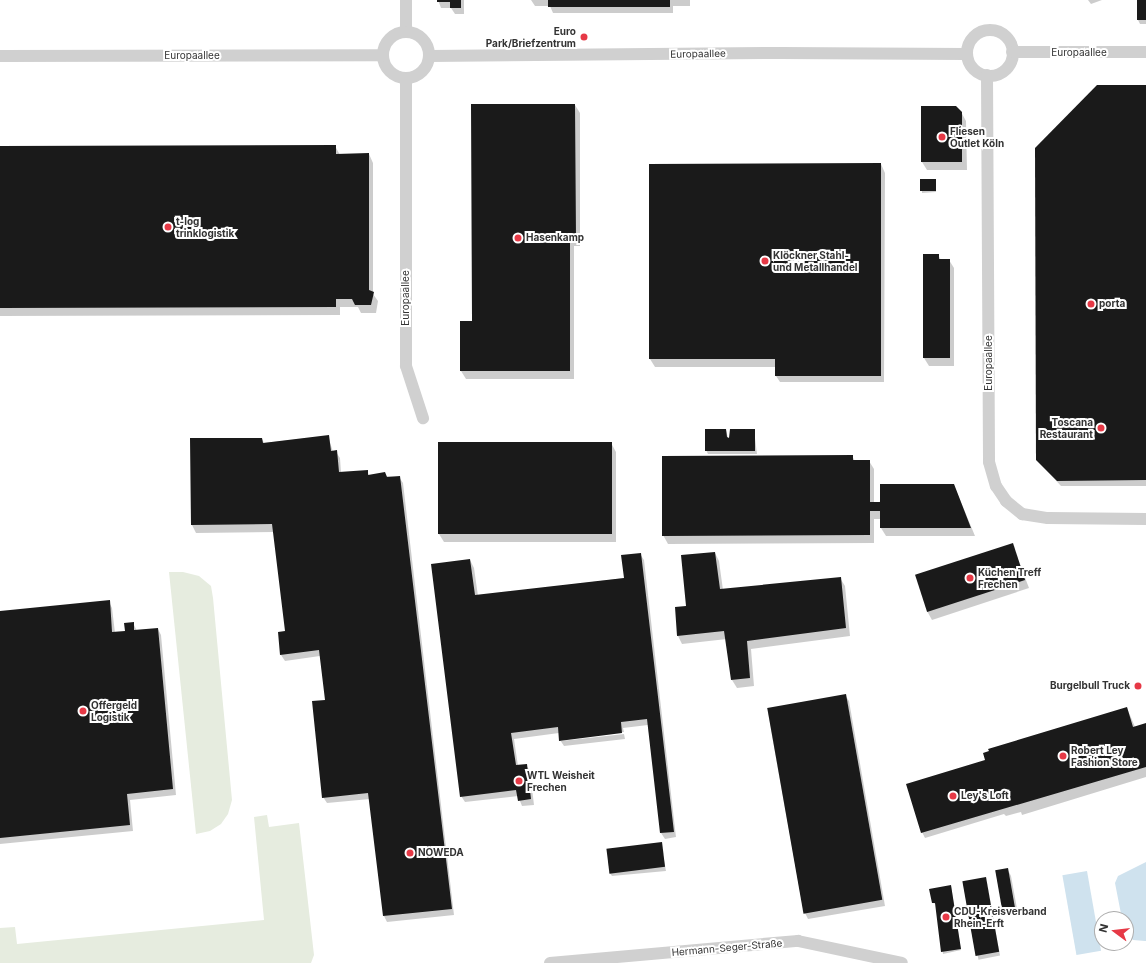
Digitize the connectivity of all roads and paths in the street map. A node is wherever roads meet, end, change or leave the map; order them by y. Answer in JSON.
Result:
{"nodes":[{"id":1,"x":406,"y":0,"type":"edge"},
{"id":2,"x":406,"y":32,"type":"junction"},
{"id":3,"x":1012,"y":52,"type":"junction"},
{"id":4,"x":1146,"y":52,"type":"edge"},
{"id":5,"x":967,"y":54,"type":"junction"},
{"id":6,"x":383,"y":55,"type":"junction"},
{"id":7,"x":0,"y":56,"type":"edge"},
{"id":8,"x":430,"y":56,"type":"junction"},
{"id":9,"x":987,"y":75,"type":"junction"},
{"id":10,"x":406,"y":79,"type":"junction"},
{"id":11,"x":423,"y":418,"type":"dead end"},
{"id":12,"x":1146,"y":520,"type":"edge"},
{"id":13,"x":550,"y":963,"type":"edge"},
{"id":14,"x":902,"y":963,"type":"edge"}],
"edges":[{"from":1,"to":2,"type":"street"},
{"from":2,"to":6,"type":"street"},
{"from":2,"to":8,"type":"street"},
{"from":3,"to":4,"type":"street","name":"Europaallee"},
{"from":3,"to":5,"type":"street"},
{"from":3,"to":9,"type":"street"},
{"from":5,"to":8,"type":"street","name":"Europaallee"},
{"from":5,"to":9,"type":"street"},
{"from":6,"to":7,"type":"street","name":"Europaallee"},
{"from":6,"to":10,"type":"street"},
{"from":8,"to":10,"type":"street"},
{"from":9,"to":12,"type":"street","name":"Europaallee"},
{"from":10,"to":11,"type":"street","name":"Europaallee"},
{"from":13,"to":14,"type":"street","name":"Hermann-Seger-Straße"}]}
